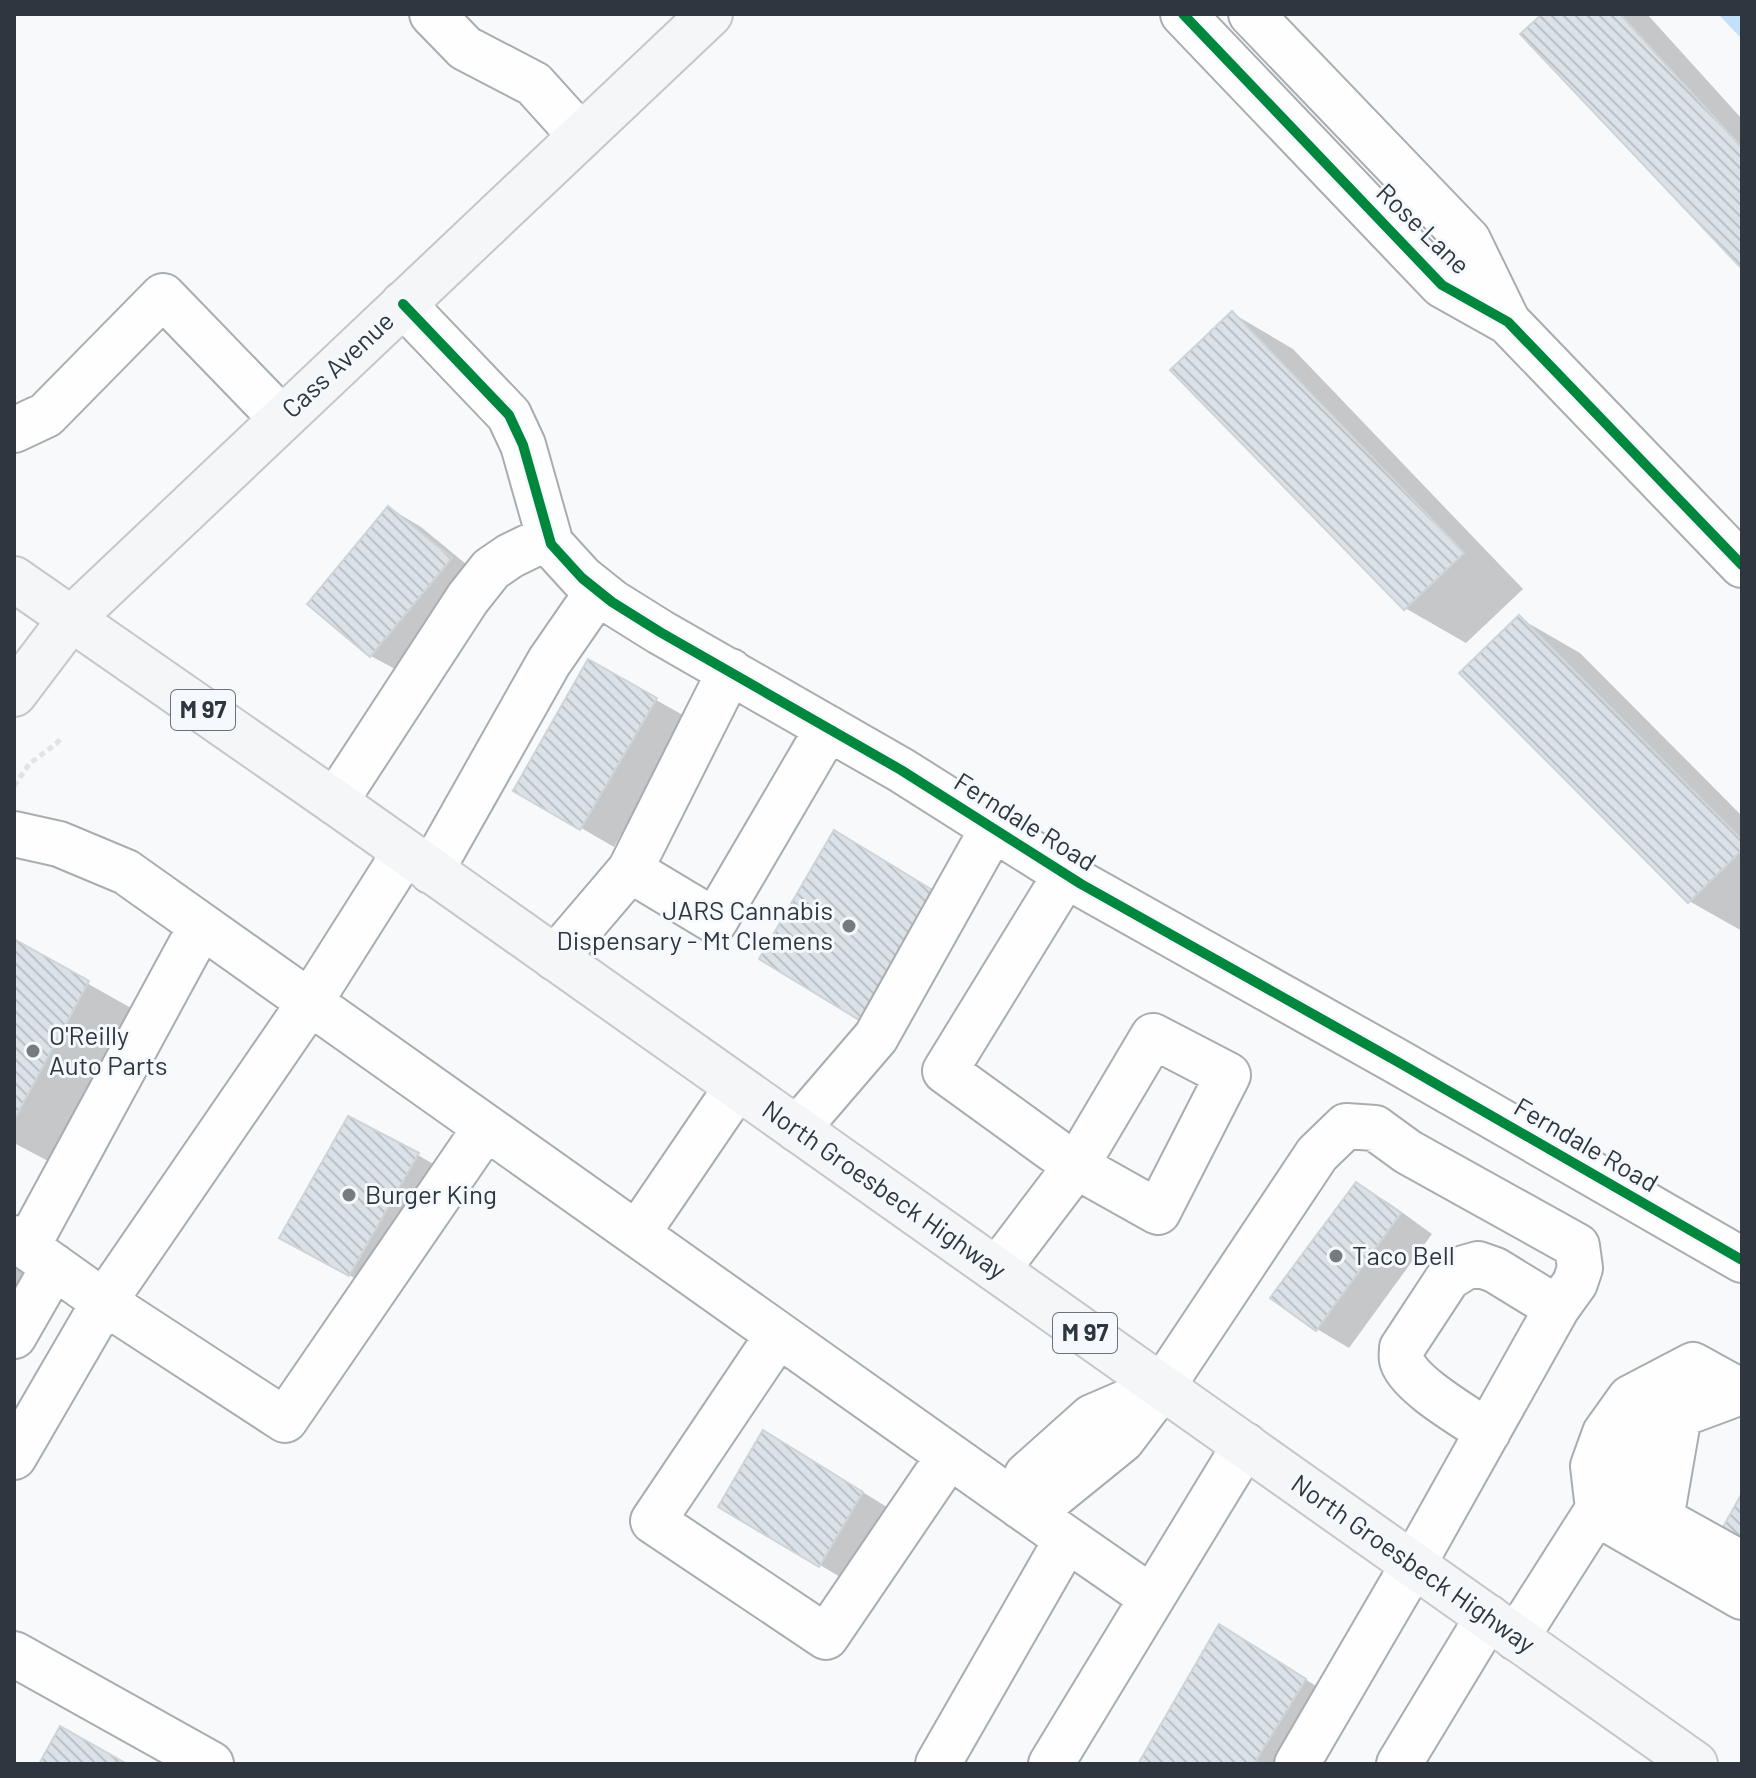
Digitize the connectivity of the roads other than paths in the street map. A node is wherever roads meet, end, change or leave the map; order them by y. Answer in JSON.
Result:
{"nodes":[{"id":1,"x":432,"y":14,"type":"edge"},
{"id":2,"x":710,"y":14,"type":"edge"},
{"id":3,"x":1183,"y":14,"type":"edge"},
{"id":4,"x":1251,"y":14,"type":"edge"},
{"id":5,"x":580,"y":135,"type":"junction"},
{"id":6,"x":403,"y":304,"type":"junction"},
{"id":7,"x":1508,"y":322,"type":"junction"},
{"id":8,"x":281,"y":418,"type":"junction"},
{"id":9,"x":14,"y":430,"type":"edge"},
{"id":10,"x":549,"y":537,"type":"junction"},
{"id":11,"x":1742,"y":565,"type":"edge"},
{"id":12,"x":14,"y":579,"type":"edge"},
{"id":13,"x":598,"y":591,"type":"junction"},
{"id":14,"x":70,"y":620,"type":"junction"},
{"id":15,"x":730,"y":671,"type":"junction"},
{"id":16,"x":14,"y":694,"type":"edge"},
{"id":17,"x":828,"y":728,"type":"junction"},
{"id":18,"x":335,"y":802,"type":"junction"},
{"id":19,"x":993,"y":828,"type":"junction"},
{"id":20,"x":14,"y":834,"type":"edge"},
{"id":21,"x":418,"y":861,"type":"junction"},
{"id":22,"x":630,"y":870,"type":"junction"},
{"id":23,"x":1066,"y":874,"type":"junction"},
{"id":24,"x":201,"y":926,"type":"junction"},
{"id":25,"x":555,"y":958,"type":"junction"},
{"id":26,"x":310,"y":1002,"type":"junction"},
{"id":27,"x":737,"y":1087,"type":"junction"},
{"id":28,"x":486,"y":1127,"type":"junction"},
{"id":29,"x":797,"y":1129,"type":"junction"},
{"id":30,"x":637,"y":1234,"type":"junction"},
{"id":31,"x":32,"y":1251,"type":"edge"},
{"id":32,"x":1742,"y":1260,"type":"edge"},
{"id":33,"x":997,"y":1270,"type":"junction"},
{"id":34,"x":104,"y":1302,"type":"junction"},
{"id":35,"x":1557,"y":1308,"type":"junction"},
{"id":36,"x":778,"y":1335,"type":"junction"},
{"id":37,"x":14,"y":1336,"type":"edge"},
{"id":38,"x":1162,"y":1387,"type":"junction"},
{"id":39,"x":1742,"y":1392,"type":"edge"},
{"id":40,"x":1488,"y":1432,"type":"junction"},
{"id":41,"x":1245,"y":1445,"type":"junction"},
{"id":42,"x":949,"y":1456,"type":"junction"},
{"id":43,"x":14,"y":1457,"type":"edge"},
{"id":44,"x":1020,"y":1506,"type":"junction"},
{"id":45,"x":1596,"y":1513,"type":"junction"},
{"id":46,"x":1067,"y":1539,"type":"junction"},
{"id":47,"x":1742,"y":1564,"type":"edge"},
{"id":48,"x":1413,"y":1565,"type":"junction"},
{"id":49,"x":1742,"y":1597,"type":"edge"},
{"id":50,"x":1152,"y":1598,"type":"junction"},
{"id":51,"x":1502,"y":1627,"type":"junction"},
{"id":52,"x":14,"y":1654,"type":"edge"},
{"id":53,"x":211,"y":1764,"type":"edge"},
{"id":54,"x":938,"y":1764,"type":"edge"},
{"id":55,"x":1051,"y":1764,"type":"edge"},
{"id":56,"x":1297,"y":1764,"type":"edge"},
{"id":57,"x":1399,"y":1764,"type":"edge"},
{"id":58,"x":1695,"y":1764,"type":"edge"}],
"edges":[{"from":1,"to":5,"type":"street"},
{"from":2,"to":5,"type":"main road","name":"Cass Avenue"},
{"from":3,"to":7,"type":"street","name":"Rose Lane"},
{"from":4,"to":7,"type":"street","name":"Rose Lane"},
{"from":5,"to":6,"type":"main road","name":"Cass Avenue"},
{"from":6,"to":8,"type":"main road","name":"Cass Avenue"},
{"from":6,"to":10,"type":"street","name":"Ferndale Road"},
{"from":7,"to":11,"type":"street","name":"Rose Lane"},
{"from":8,"to":9,"type":"street"},
{"from":8,"to":14,"type":"main road","name":"Cass Avenue"},
{"from":10,"to":13,"type":"street","name":"Ferndale Road"},
{"from":10,"to":18,"type":"street"},
{"from":12,"to":14,"type":"main road","number":"M 97"},
{"from":13,"to":15,"type":"street","name":"Ferndale Road"},
{"from":13,"to":21,"type":"street"},
{"from":14,"to":16,"type":"main road","name":"Cass Avenue"},
{"from":14,"to":18,"type":"main road","name":"North Groesbeck Highway","number":"M 97"},
{"from":15,"to":17,"type":"street","name":"Ferndale Road"},
{"from":15,"to":22,"type":"street"},
{"from":17,"to":19,"type":"street","name":"Ferndale Road"},
{"from":17,"to":22,"type":"street"},
{"from":18,"to":21,"type":"main road","name":"North Groesbeck Highway","number":"M 97"},
{"from":19,"to":23,"type":"street","name":"Ferndale Road"},
{"from":19,"to":29,"type":"street"},
{"from":20,"to":24,"type":"street"},
{"from":21,"to":25,"type":"main road","name":"North Groesbeck Highway","number":"M 97"},
{"from":21,"to":26,"type":"street"},
{"from":22,"to":25,"type":"street"},
{"from":23,"to":32,"type":"street","name":"Ferndale Road"},
{"from":23,"to":33,"type":"street"},
{"from":24,"to":26,"type":"street"},
{"from":24,"to":31,"type":"street"},
{"from":25,"to":27,"type":"main road","name":"North Groesbeck Highway","number":"M 97"},
{"from":26,"to":28,"type":"street"},
{"from":26,"to":34,"type":"street"},
{"from":27,"to":29,"type":"main road","name":"North Groesbeck Highway","number":"M 97"},
{"from":27,"to":30,"type":"street"},
{"from":28,"to":30,"type":"street"},
{"from":28,"to":34,"type":"street"},
{"from":29,"to":33,"type":"main road","name":"North Groesbeck Highway","number":"M 97"},
{"from":30,"to":36,"type":"street"},
{"from":31,"to":34,"type":"street"},
{"from":31,"to":37,"type":"street"},
{"from":33,"to":38,"type":"main road","name":"North Groesbeck Highway","number":"M 97"},
{"from":34,"to":43,"type":"street"},
{"from":35,"to":38,"type":"street"},
{"from":35,"to":40,"type":"street"},
{"from":35,"to":40,"type":"street"},
{"from":36,"to":42,"type":"street"},
{"from":36,"to":42,"type":"street"},
{"from":38,"to":41,"type":"main road","name":"North Groesbeck Highway","number":"M 97"},
{"from":38,"to":44,"type":"street"},
{"from":39,"to":45,"type":"street"},
{"from":39,"to":47,"type":"street"},
{"from":40,"to":48,"type":"street"},
{"from":41,"to":48,"type":"main road","name":"North Groesbeck Highway","number":"M 97"},
{"from":41,"to":50,"type":"street"},
{"from":42,"to":44,"type":"street"},
{"from":44,"to":46,"type":"street"},
{"from":45,"to":49,"type":"street"},
{"from":45,"to":51,"type":"street"},
{"from":46,"to":50,"type":"street"},
{"from":46,"to":54,"type":"street"},
{"from":48,"to":51,"type":"main road","name":"North Groesbeck Highway","number":"M 97"},
{"from":48,"to":56,"type":"street"},
{"from":50,"to":55,"type":"street"},
{"from":51,"to":57,"type":"street"},
{"from":51,"to":58,"type":"main road","name":"North Groesbeck Highway","number":"M 97"},
{"from":52,"to":53,"type":"street"}]}
